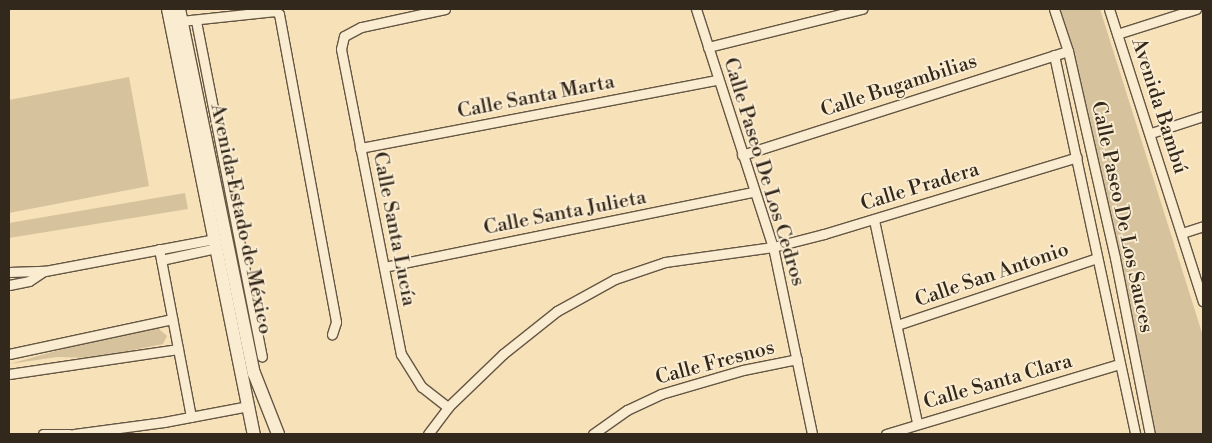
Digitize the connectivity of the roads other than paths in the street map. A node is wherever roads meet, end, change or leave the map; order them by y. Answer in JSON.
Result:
{"nodes":[{"id":1,"x":168,"y":9,"type":"edge"},
{"id":2,"x":445,"y":9,"type":"edge"},
{"id":3,"x":696,"y":9,"type":"edge"},
{"id":4,"x":862,"y":9,"type":"edge"},
{"id":5,"x":1054,"y":9,"type":"edge"},
{"id":6,"x":1109,"y":9,"type":"edge"},
{"id":7,"x":1196,"y":9,"type":"edge"},
{"id":8,"x":180,"y":15,"type":"edge"},
{"id":9,"x":196,"y":21,"type":"junction"},
{"id":10,"x":1117,"y":34,"type":"junction"},
{"id":11,"x":708,"y":47,"type":"junction"},
{"id":12,"x":1068,"y":51,"type":"junction"},
{"id":13,"x":1054,"y":55,"type":"junction"},
{"id":14,"x":718,"y":80,"type":"junction"},
{"id":15,"x":1203,"y":116,"type":"edge"},
{"id":16,"x":1151,"y":133,"type":"junction"},
{"id":17,"x":360,"y":148,"type":"junction"},
{"id":18,"x":742,"y":154,"type":"junction"},
{"id":19,"x":1077,"y":157,"type":"junction"},
{"id":20,"x":754,"y":192,"type":"junction"},
{"id":21,"x":874,"y":220,"type":"junction"},
{"id":22,"x":1203,"y":226,"type":"edge"},
{"id":23,"x":1182,"y":233,"type":"junction"},
{"id":24,"x":215,"y":243,"type":"junction"},
{"id":25,"x":773,"y":247,"type":"junction"},
{"id":26,"x":159,"y":249,"type":"junction"},
{"id":27,"x":1097,"y":258,"type":"junction"},
{"id":28,"x":161,"y":260,"type":"junction"},
{"id":29,"x":384,"y":267,"type":"junction"},
{"id":30,"x":45,"y":271,"type":"junction"},
{"id":31,"x":9,"y":272,"type":"edge"},
{"id":32,"x":9,"y":285,"type":"edge"},
{"id":33,"x":1203,"y":301,"type":"edge"},
{"id":34,"x":172,"y":319,"type":"junction"},
{"id":35,"x":897,"y":325,"type":"junction"},
{"id":36,"x":332,"y":334,"type":"dead end"},
{"id":37,"x":178,"y":349,"type":"junction"},
{"id":38,"x":9,"y":354,"type":"edge"},
{"id":39,"x":262,"y":357,"type":"dead end"},
{"id":40,"x":797,"y":359,"type":"junction"},
{"id":41,"x":1120,"y":364,"type":"junction"},
{"id":42,"x":9,"y":374,"type":"edge"},
{"id":43,"x":248,"y":406,"type":"junction"},
{"id":44,"x":448,"y":406,"type":"junction"},
{"id":45,"x":191,"y":417,"type":"junction"},
{"id":46,"x":917,"y":424,"type":"junction"},
{"id":47,"x":43,"y":434,"type":"edge"},
{"id":48,"x":69,"y":434,"type":"edge"},
{"id":49,"x":74,"y":434,"type":"edge"},
{"id":50,"x":254,"y":434,"type":"edge"},
{"id":51,"x":278,"y":434,"type":"edge"},
{"id":52,"x":428,"y":434,"type":"edge"},
{"id":53,"x":593,"y":434,"type":"edge"},
{"id":54,"x":812,"y":434,"type":"edge"},
{"id":55,"x":886,"y":434,"type":"edge"},
{"id":56,"x":1135,"y":434,"type":"edge"},
{"id":57,"x":1150,"y":434,"type":"edge"}],
"edges":[{"from":1,"to":24,"type":"main road","name":"Avenida Estado de México"},
{"from":2,"to":17,"type":"street","name":"Calle Santa Lucía"},
{"from":3,"to":11,"type":"street","name":"Calle Paseo De Los Cedros"},
{"from":4,"to":11,"type":"street"},
{"from":5,"to":12,"type":"street","name":"Calle Paseo De Los Sauces"},
{"from":6,"to":10,"type":"street","name":"Avenida Bambú"},
{"from":7,"to":10,"type":"street"},
{"from":8,"to":9,"type":"street"},
{"from":8,"to":51,"type":"main road","name":"Avenida Estado de México"},
{"from":9,"to":36,"type":"street"},
{"from":9,"to":39,"type":"street"},
{"from":10,"to":16,"type":"street","name":"Avenida Bambú"},
{"from":11,"to":14,"type":"street","name":"Calle Paseo De Los Cedros"},
{"from":12,"to":13,"type":"street","name":"Calle Bugambilias"},
{"from":12,"to":57,"type":"street","name":"Calle Paseo De Los Sauces"},
{"from":13,"to":18,"type":"street","name":"Calle Bugambilias"},
{"from":13,"to":19,"type":"street","name":"Calle Paseo De Los Sauces"},
{"from":14,"to":17,"type":"street","name":"Calle Santa Marta"},
{"from":14,"to":18,"type":"street","name":"Calle Paseo De Los Cedros"},
{"from":15,"to":16,"type":"street"},
{"from":16,"to":23,"type":"street","name":"Avenida Bambú"},
{"from":17,"to":29,"type":"street","name":"Calle Santa Lucía"},
{"from":18,"to":20,"type":"street","name":"Calle Paseo De Los Cedros"},
{"from":19,"to":21,"type":"street","name":"Calle Pradera"},
{"from":19,"to":27,"type":"street","name":"Calle Paseo De Los Sauces"},
{"from":20,"to":25,"type":"street","name":"Calle Paseo De Los Cedros"},
{"from":20,"to":29,"type":"street","name":"Calle Santa Julieta"},
{"from":21,"to":25,"type":"street","name":"Calle Pradera"},
{"from":21,"to":35,"type":"street"},
{"from":22,"to":23,"type":"street"},
{"from":23,"to":33,"type":"street","name":"Avenida Bambú"},
{"from":24,"to":26,"type":"street"},
{"from":24,"to":28,"type":"street"},
{"from":24,"to":43,"type":"main road","name":"Avenida Estado de México"},
{"from":25,"to":40,"type":"street","name":"Calle Paseo De Los Cedros"},
{"from":25,"to":44,"type":"street","name":"Calle Pradera"},
{"from":26,"to":28,"type":"street"},
{"from":26,"to":30,"type":"street"},
{"from":27,"to":35,"type":"street","name":"Calle San Antonio"},
{"from":27,"to":41,"type":"street","name":"Calle Paseo De Los Sauces"},
{"from":28,"to":34,"type":"street"},
{"from":29,"to":44,"type":"street","name":"Calle Santa Lucía"},
{"from":30,"to":31,"type":"street"},
{"from":30,"to":32,"type":"street"},
{"from":34,"to":37,"type":"street"},
{"from":34,"to":38,"type":"street"},
{"from":35,"to":46,"type":"street"},
{"from":37,"to":42,"type":"street"},
{"from":37,"to":45,"type":"street"},
{"from":40,"to":53,"type":"street","name":"Calle Fresnos"},
{"from":40,"to":54,"type":"street","name":"Calle Paseo De Los Cedros"},
{"from":41,"to":46,"type":"street","name":"Calle Santa Clara"},
{"from":41,"to":56,"type":"street","name":"Calle Paseo De Los Sauces"},
{"from":43,"to":45,"type":"street"},
{"from":43,"to":50,"type":"main road","name":"Avenida Estado de México"},
{"from":44,"to":52,"type":"street","name":"Calle Pradera"},
{"from":45,"to":49,"type":"street"},
{"from":46,"to":55,"type":"street","name":"Calle Santa Clara"},
{"from":47,"to":48,"type":"street"}]}
